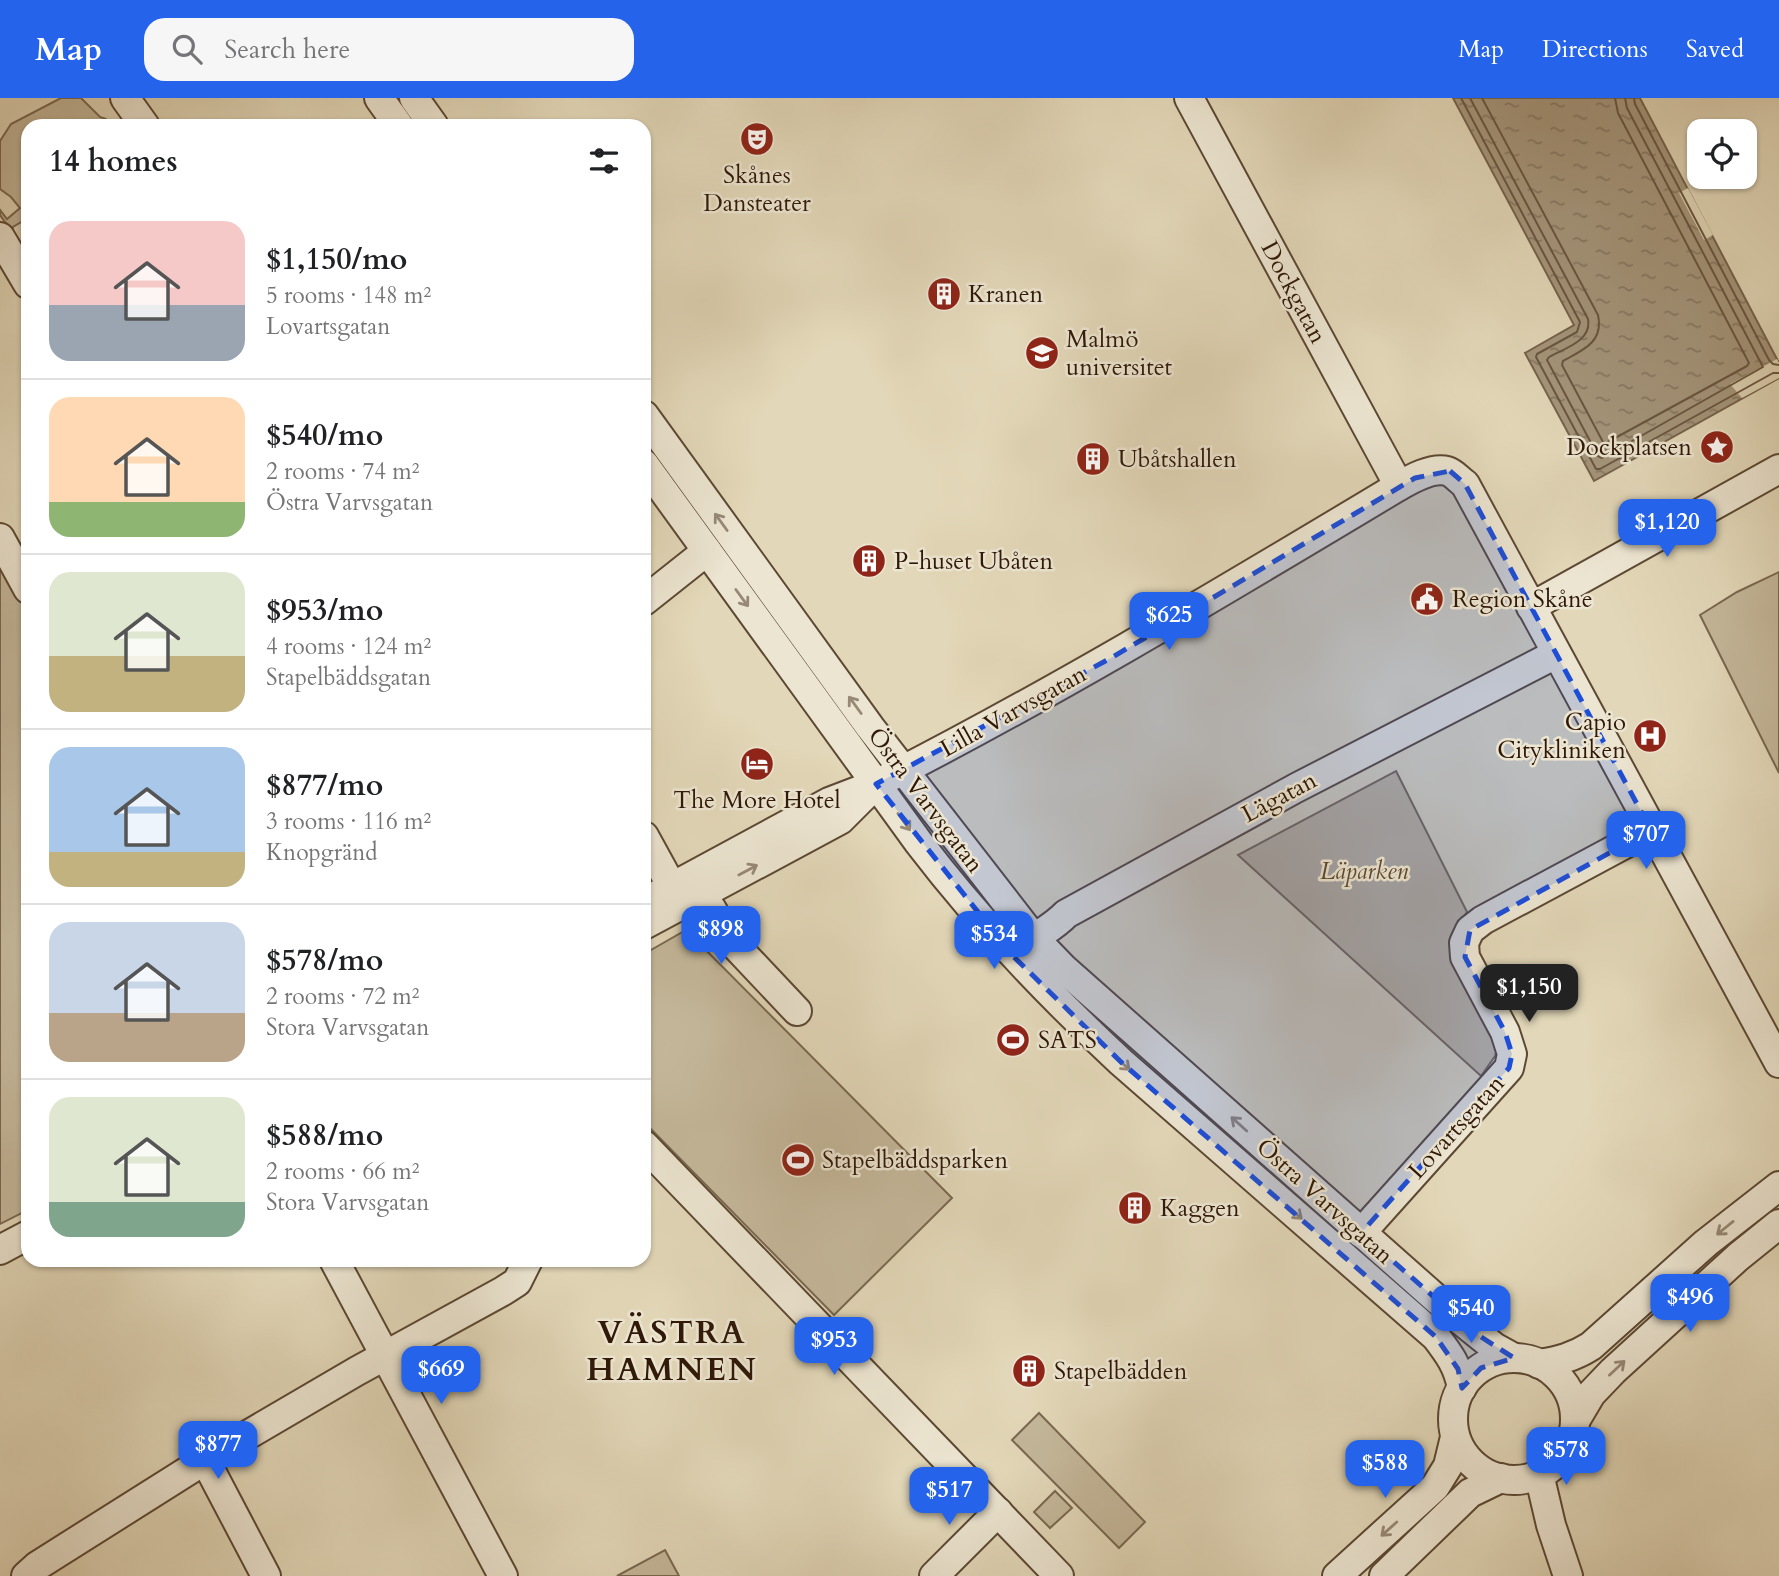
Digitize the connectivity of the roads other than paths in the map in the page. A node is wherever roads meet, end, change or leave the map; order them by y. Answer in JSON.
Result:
{"nodes":[{"id":1,"x":125,"y":98,"type":"edge"},
{"id":2,"x":379,"y":98,"type":"edge"},
{"id":3,"x":414,"y":98,"type":"edge"},
{"id":4,"x":1189,"y":98,"type":"edge"},
{"id":5,"x":140,"y":119,"type":"edge"},
{"id":6,"x":395,"y":119,"type":"edge"},
{"id":7,"x":429,"y":119,"type":"edge"},
{"id":8,"x":0,"y":237,"type":"edge"},
{"id":9,"x":21,"y":272,"type":"edge"},
{"id":10,"x":651,"y":425,"type":"edge"},
{"id":11,"x":1779,"y":470,"type":"edge"},
{"id":12,"x":651,"y":474,"type":"edge"},
{"id":13,"x":1399,"y":486,"type":"junction"},
{"id":14,"x":0,"y":538,"type":"edge"},
{"id":15,"x":707,"y":551,"type":"junction"},
{"id":16,"x":21,"y":576,"type":"edge"},
{"id":17,"x":651,"y":595,"type":"edge"},
{"id":18,"x":1531,"y":607,"type":"junction"},
{"id":19,"x":1556,"y":654,"type":"junction"},
{"id":20,"x":904,"y":769,"type":"junction"},
{"id":21,"x":876,"y":784,"type":"junction"},
{"id":22,"x":1651,"y":830,"type":"junction"},
{"id":23,"x":651,"y":846,"type":"edge"},
{"id":24,"x":685,"y":892,"type":"junction"},
{"id":25,"x":651,"y":900,"type":"edge"},
{"id":26,"x":651,"y":919,"type":"edge"},
{"id":27,"x":1023,"y":947,"type":"junction"},
{"id":28,"x":797,"y":1011,"type":"dead end"},
{"id":29,"x":1779,"y":1063,"type":"edge"},
{"id":30,"x":651,"y":1152,"type":"edge"},
{"id":31,"x":1779,"y":1186,"type":"edge"},
{"id":32,"x":1779,"y":1224,"type":"edge"},
{"id":33,"x":1361,"y":1233,"type":"junction"},
{"id":34,"x":21,"y":1239,"type":"edge"},
{"id":35,"x":0,"y":1250,"type":"edge"},
{"id":36,"x":21,"y":1257,"type":"edge"},
{"id":37,"x":338,"y":1267,"type":"edge"},
{"id":38,"x":524,"y":1267,"type":"edge"},
{"id":39,"x":0,"y":1268,"type":"edge"},
{"id":40,"x":386,"y":1354,"type":"junction"},
{"id":41,"x":1526,"y":1361,"type":"junction"},
{"id":42,"x":1462,"y":1388,"type":"junction"},
{"id":43,"x":1575,"y":1421,"type":"junction"},
{"id":44,"x":1455,"y":1437,"type":"junction"},
{"id":45,"x":205,"y":1460,"type":"junction"},
{"id":46,"x":1539,"y":1475,"type":"junction"},
{"id":47,"x":1501,"y":1478,"type":"junction"},
{"id":48,"x":998,"y":1513,"type":"junction"},
{"id":49,"x":495,"y":1573,"type":"edge"},
{"id":50,"x":26,"y":1576,"type":"edge"},
{"id":51,"x":266,"y":1576,"type":"edge"},
{"id":52,"x":934,"y":1576,"type":"edge"},
{"id":53,"x":1059,"y":1576,"type":"edge"},
{"id":54,"x":1336,"y":1576,"type":"edge"},
{"id":55,"x":1384,"y":1576,"type":"edge"},
{"id":56,"x":1568,"y":1576,"type":"edge"}],
"edges":[{"from":1,"to":5,"type":"street"},
{"from":2,"to":6,"type":"street"},
{"from":3,"to":7,"type":"street"},
{"from":4,"to":13,"type":"street","name":"Dockgatan"},
{"from":8,"to":9,"type":"street"},
{"from":20,"to":10,"type":"street","name":"Östra Varvsgatan","one_way":true},
{"from":11,"to":18,"type":"street"},
{"from":12,"to":15,"type":"street","name":"Östra Varvsgatan"},
{"from":13,"to":18,"type":"street","name":"Lilla Varvsgatan"},
{"from":13,"to":20,"type":"street","name":"Lilla Varvsgatan"},
{"from":14,"to":16,"type":"street"},
{"from":15,"to":17,"type":"street"},
{"from":15,"to":21,"type":"street","name":"Östra Varvsgatan","one_way":true},
{"from":18,"to":19,"type":"street"},
{"from":19,"to":22,"type":"street"},
{"from":19,"to":27,"type":"street","name":"Lägatan"},
{"from":20,"to":21,"type":"street","name":"Lilla Varvsgatan"},
{"from":20,"to":27,"type":"street","name":"Östra Varvsgatan"},
{"from":21,"to":24,"type":"street","name":"Lilla Varvsgatan"},
{"from":21,"to":27,"type":"street","name":"Östra Varvsgatan","one_way":true},
{"from":22,"to":29,"type":"street"},
{"from":22,"to":33,"type":"street","name":"Lovartsgatan"},
{"from":23,"to":24,"type":"street"},
{"from":24,"to":25,"type":"street","name":"Lilla Varvsgatan"},
{"from":24,"to":26,"type":"street","name":"Lilla Varvsgatan"},
{"from":24,"to":28,"type":"street"},
{"from":33,"to":27,"type":"street","name":"Östra Varvsgatan","one_way":true},
{"from":27,"to":42,"type":"street","name":"Östra Varvsgatan","one_way":true},
{"from":30,"to":48,"type":"street"},
{"from":31,"to":41,"type":"street","one_way":true},
{"from":43,"to":32,"type":"street","one_way":true},
{"from":33,"to":41,"type":"street","name":"Östra Varvsgatan"},
{"from":34,"to":35,"type":"street"},
{"from":36,"to":39,"type":"street"},
{"from":37,"to":40,"type":"street"},
{"from":38,"to":40,"type":"street"},
{"from":40,"to":45,"type":"street"},
{"from":40,"to":49,"type":"street"},
{"from":41,"to":42,"type":"street"},
{"from":41,"to":43,"type":"street"},
{"from":42,"to":44,"type":"street"},
{"from":43,"to":46,"type":"street"},
{"from":44,"to":47,"type":"street"},
{"from":44,"to":54,"type":"street","one_way":true},
{"from":45,"to":50,"type":"street"},
{"from":45,"to":51,"type":"street"},
{"from":46,"to":47,"type":"street"},
{"from":46,"to":56,"type":"street"},
{"from":47,"to":55,"type":"street"},
{"from":48,"to":52,"type":"street"},
{"from":48,"to":53,"type":"street"}]}
